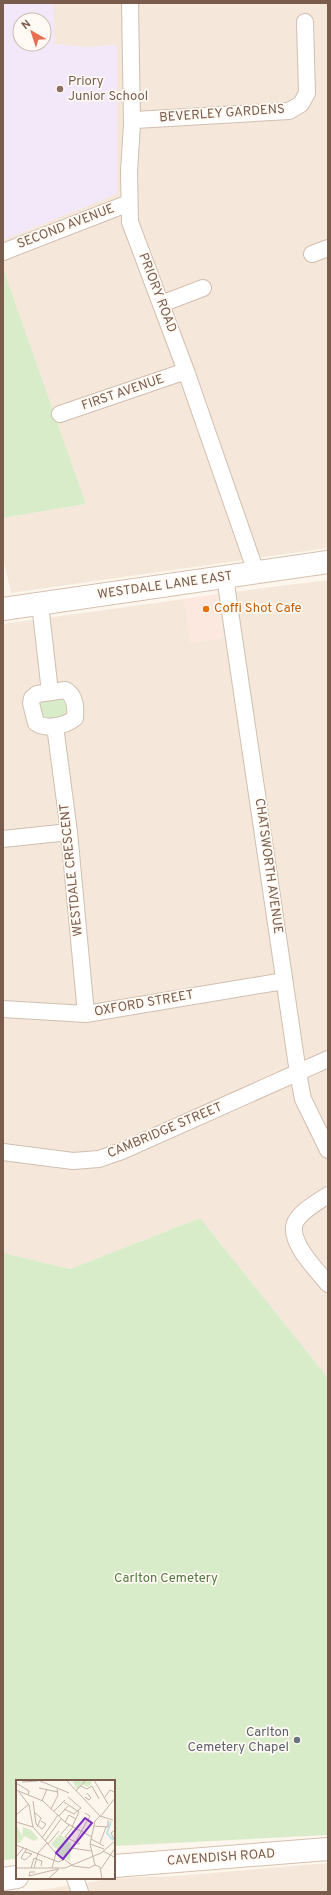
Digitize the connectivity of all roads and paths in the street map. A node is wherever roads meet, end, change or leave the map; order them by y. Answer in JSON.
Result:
{"nodes":[{"id":1,"x":130,"y":3,"type":"edge"},
{"id":2,"x":305,"y":22,"type":"dead end"},
{"id":3,"x":132,"y":124,"type":"junction"},
{"id":4,"x":129,"y":203,"type":"junction"},
{"id":5,"x":328,"y":248,"type":"edge"},
{"id":6,"x":3,"y":252,"type":"edge"},
{"id":7,"x":312,"y":254,"type":"dead end"},
{"id":8,"x":203,"y":288,"type":"dead end"},
{"id":9,"x":161,"y":304,"type":"junction"},
{"id":10,"x":186,"y":371,"type":"junction"},
{"id":11,"x":60,"y":414,"type":"dead end"},
{"id":12,"x":328,"y":562,"type":"edge"},
{"id":13,"x":256,"y":572,"type":"junction"},
{"id":14,"x":225,"y":577,"type":"junction"},
{"id":15,"x":40,"y":604,"type":"junction"},
{"id":16,"x":3,"y":609,"type":"edge"},
{"id":17,"x":50,"y":692,"type":"junction"},
{"id":18,"x":55,"y":726,"type":"junction"},
{"id":19,"x":69,"y":832,"type":"junction"},
{"id":20,"x":3,"y":839,"type":"edge"},
{"id":21,"x":284,"y":981,"type":"junction"},
{"id":22,"x":3,"y":1010,"type":"edge"},
{"id":23,"x":86,"y":1014,"type":"junction"},
{"id":24,"x":328,"y":1059,"type":"edge"},
{"id":25,"x":298,"y":1073,"type":"junction"},
{"id":26,"x":328,"y":1150,"type":"edge"},
{"id":27,"x":3,"y":1152,"type":"edge"},
{"id":28,"x":328,"y":1195,"type":"edge"},
{"id":29,"x":328,"y":1284,"type":"edge"},
{"id":30,"x":328,"y":1850,"type":"edge"},
{"id":31,"x":115,"y":1866,"type":"edge"},
{"id":32,"x":16,"y":1877,"type":"edge"},
{"id":33,"x":3,"y":1879,"type":"edge"},
{"id":34,"x":75,"y":1879,"type":"edge"},
{"id":35,"x":80,"y":1892,"type":"edge"}],
"edges":[{"from":1,"to":3,"type":"street","name":"PRIORY ROAD"},
{"from":2,"to":3,"type":"street","name":"BEVERLEY GARDENS"},
{"from":3,"to":4,"type":"street","name":"PRIORY ROAD"},
{"from":4,"to":6,"type":"street","name":"SECOND AVENUE"},
{"from":4,"to":9,"type":"street","name":"PRIORY ROAD"},
{"from":5,"to":7,"type":"street"},
{"from":8,"to":9,"type":"street"},
{"from":9,"to":10,"type":"street","name":"PRIORY ROAD"},
{"from":10,"to":11,"type":"street","name":"FIRST AVENUE"},
{"from":10,"to":13,"type":"street","name":"PRIORY ROAD"},
{"from":12,"to":13,"type":"street","name":"WESTDALE LANE EAST"},
{"from":13,"to":14,"type":"street","name":"WESTDALE LANE EAST"},
{"from":14,"to":15,"type":"street","name":"WESTDALE LANE EAST"},
{"from":14,"to":21,"type":"street","name":"CHATSWORTH AVENUE"},
{"from":15,"to":16,"type":"street","name":"WESTDALE LANE EAST"},
{"from":15,"to":17,"type":"street"},
{"from":17,"to":18,"type":"street"},
{"from":17,"to":18,"type":"street"},
{"from":18,"to":19,"type":"street","name":"WESTDALE CRESCENT"},
{"from":19,"to":20,"type":"street"},
{"from":19,"to":23,"type":"street","name":"WESTDALE CRESCENT"},
{"from":21,"to":23,"type":"street","name":"OXFORD STREET"},
{"from":21,"to":25,"type":"street","name":"CHATSWORTH AVENUE"},
{"from":22,"to":23,"type":"street","name":"OXFORD STREET"},
{"from":24,"to":25,"type":"street","name":"CAMBRIDGE STREET"},
{"from":25,"to":26,"type":"street","name":"CHATSWORTH AVENUE"},
{"from":25,"to":27,"type":"street","name":"CAMBRIDGE STREET"},
{"from":28,"to":29,"type":"street"},
{"from":30,"to":31,"type":"street","name":"CAVENDISH ROAD"},
{"from":32,"to":33,"type":"street"},
{"from":34,"to":35,"type":"street"}]}
